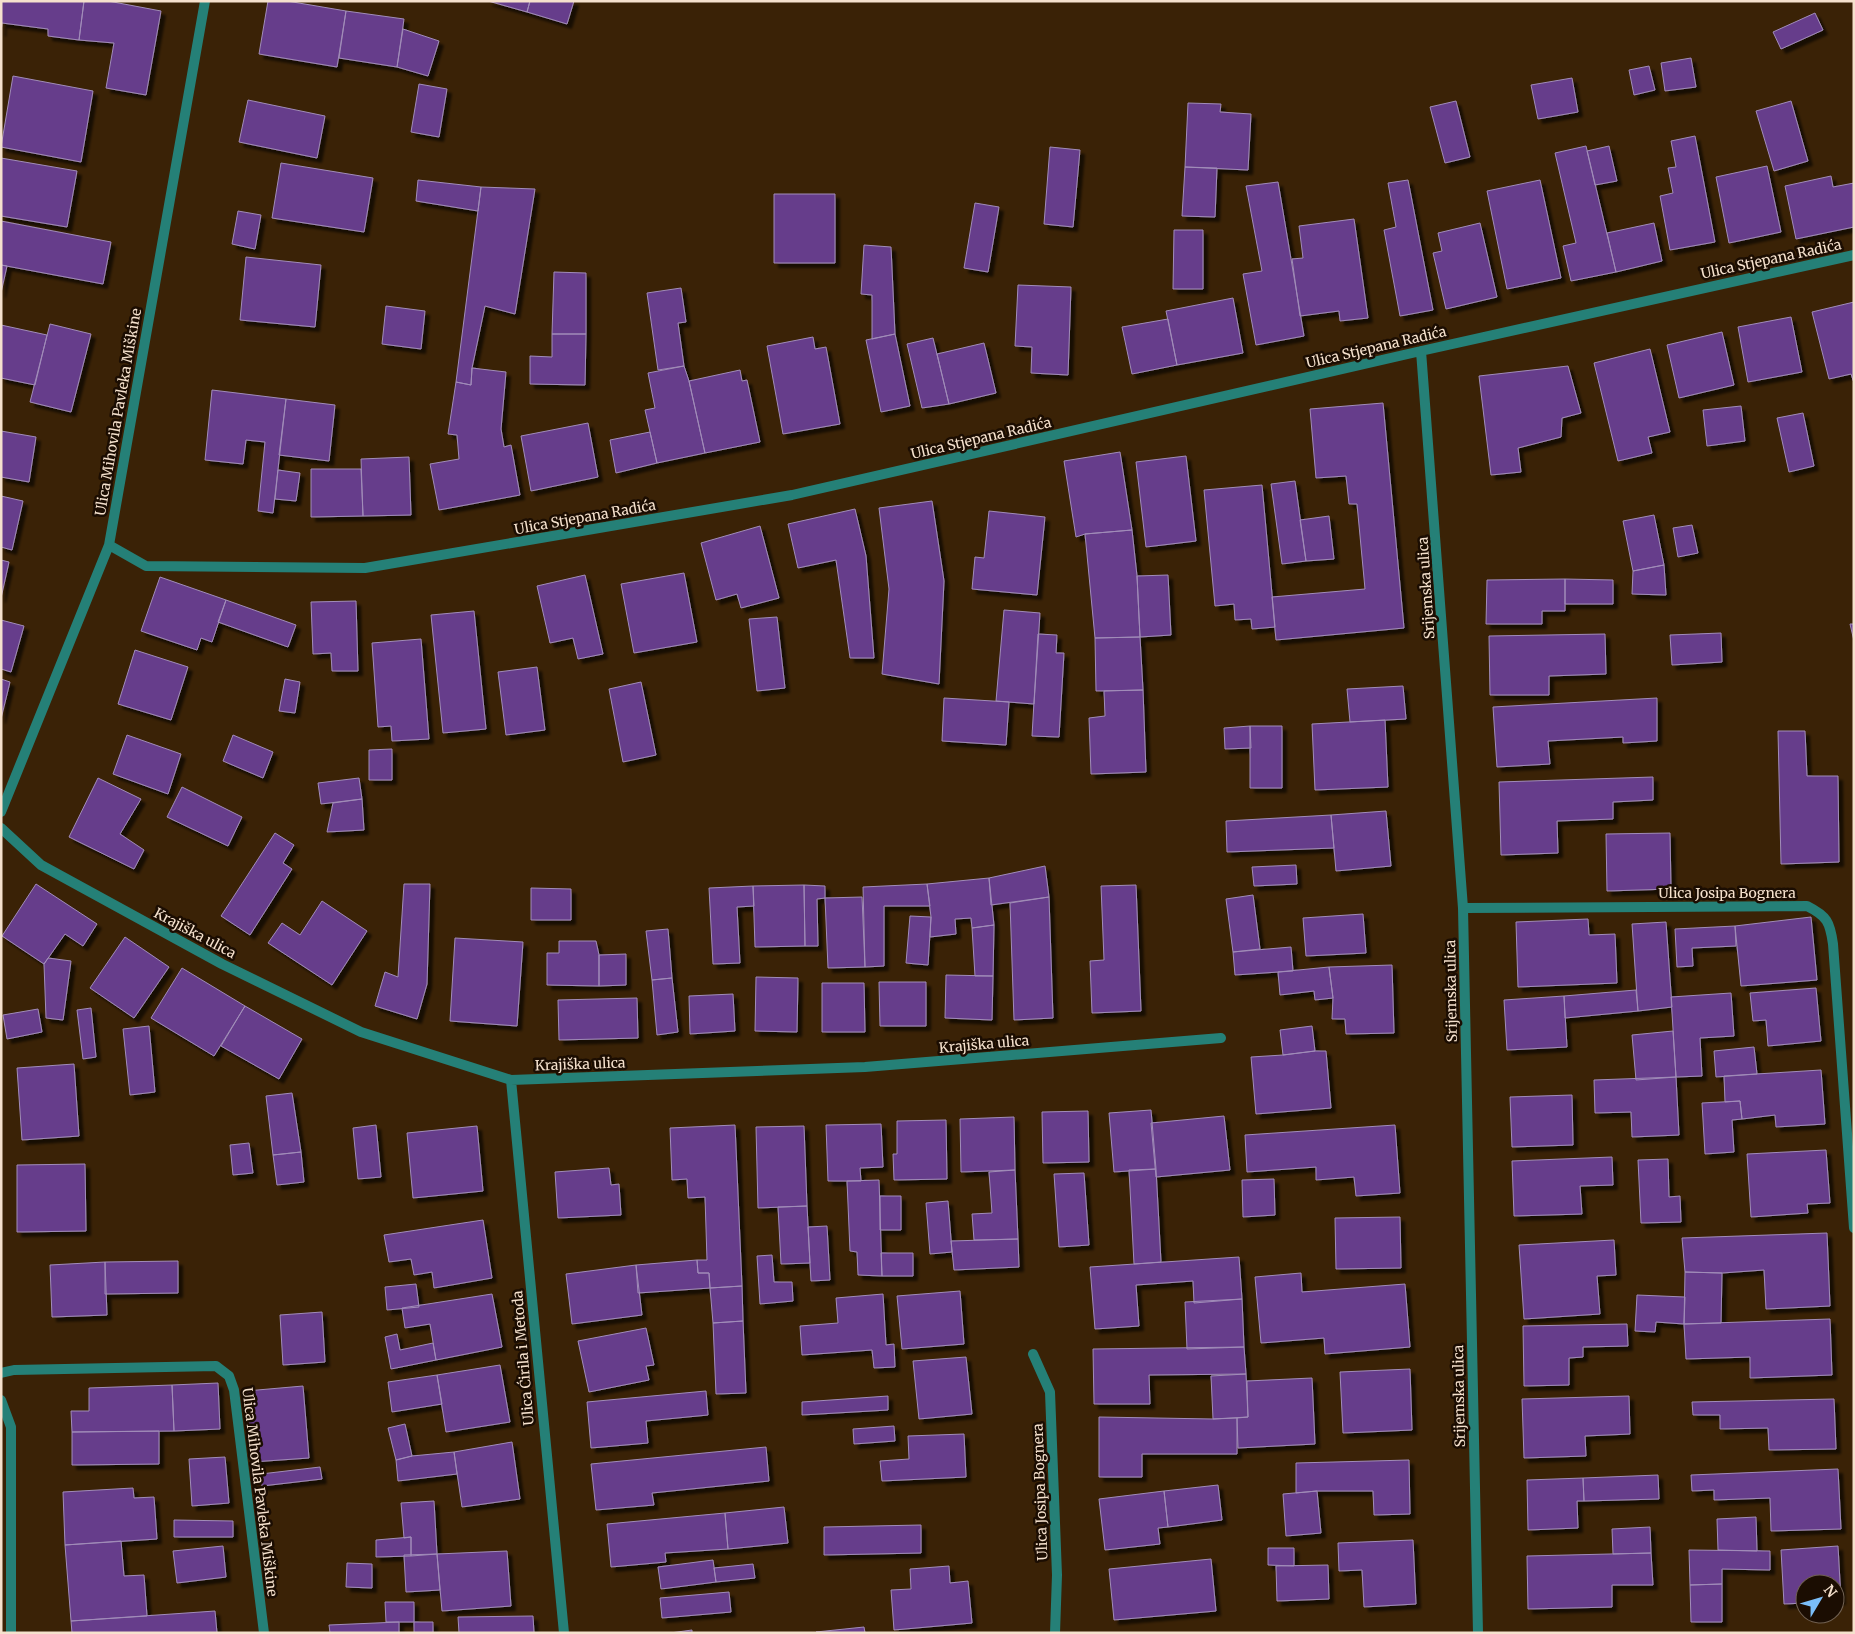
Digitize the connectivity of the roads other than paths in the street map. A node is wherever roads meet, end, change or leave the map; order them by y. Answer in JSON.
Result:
{"nodes":[{"id":1,"x":204,"y":1,"type":"edge"},
{"id":2,"x":1854,"y":255,"type":"edge"},
{"id":3,"x":1422,"y":351,"type":"junction"},
{"id":4,"x":109,"y":545,"type":"junction"},
{"id":5,"x":1,"y":812,"type":"edge"},
{"id":6,"x":1,"y":828,"type":"edge"},
{"id":7,"x":1462,"y":908,"type":"junction"},
{"id":8,"x":1221,"y":1038,"type":"dead end"},
{"id":9,"x":511,"y":1080,"type":"junction"},
{"id":10,"x":1854,"y":1228,"type":"edge"},
{"id":11,"x":1033,"y":1354,"type":"dead end"},
{"id":12,"x":1,"y":1373,"type":"edge"},
{"id":13,"x":1,"y":1400,"type":"edge"},
{"id":14,"x":11,"y":1633,"type":"edge"},
{"id":15,"x":264,"y":1633,"type":"edge"},
{"id":16,"x":564,"y":1633,"type":"edge"},
{"id":17,"x":1055,"y":1633,"type":"edge"},
{"id":18,"x":1478,"y":1633,"type":"edge"}],
"edges":[{"from":1,"to":4,"type":"street","name":"Ulica Mihovila Pavleka Miškine"},
{"from":2,"to":3,"type":"street","name":"Ulica Stjepana Radića"},
{"from":3,"to":4,"type":"street","name":"Ulica Stjepana Radića"},
{"from":3,"to":7,"type":"street","name":"Srijemska ulica"},
{"from":4,"to":5,"type":"street","name":"Ulica Mihovila Pavleka Miškine"},
{"from":6,"to":9,"type":"street","name":"Krajiška ulica"},
{"from":7,"to":10,"type":"street","name":"Ulica Josipa Bognera"},
{"from":7,"to":18,"type":"street","name":"Srijemska ulica"},
{"from":8,"to":9,"type":"street","name":"Krajiška ulica"},
{"from":9,"to":16,"type":"street","name":"Ulica Ćirila i Metoda"},
{"from":11,"to":17,"type":"street","name":"Ulica Josipa Bognera"},
{"from":12,"to":15,"type":"street","name":"Ulica Mihovila Pavleka Miškine"},
{"from":13,"to":14,"type":"street"}]}
